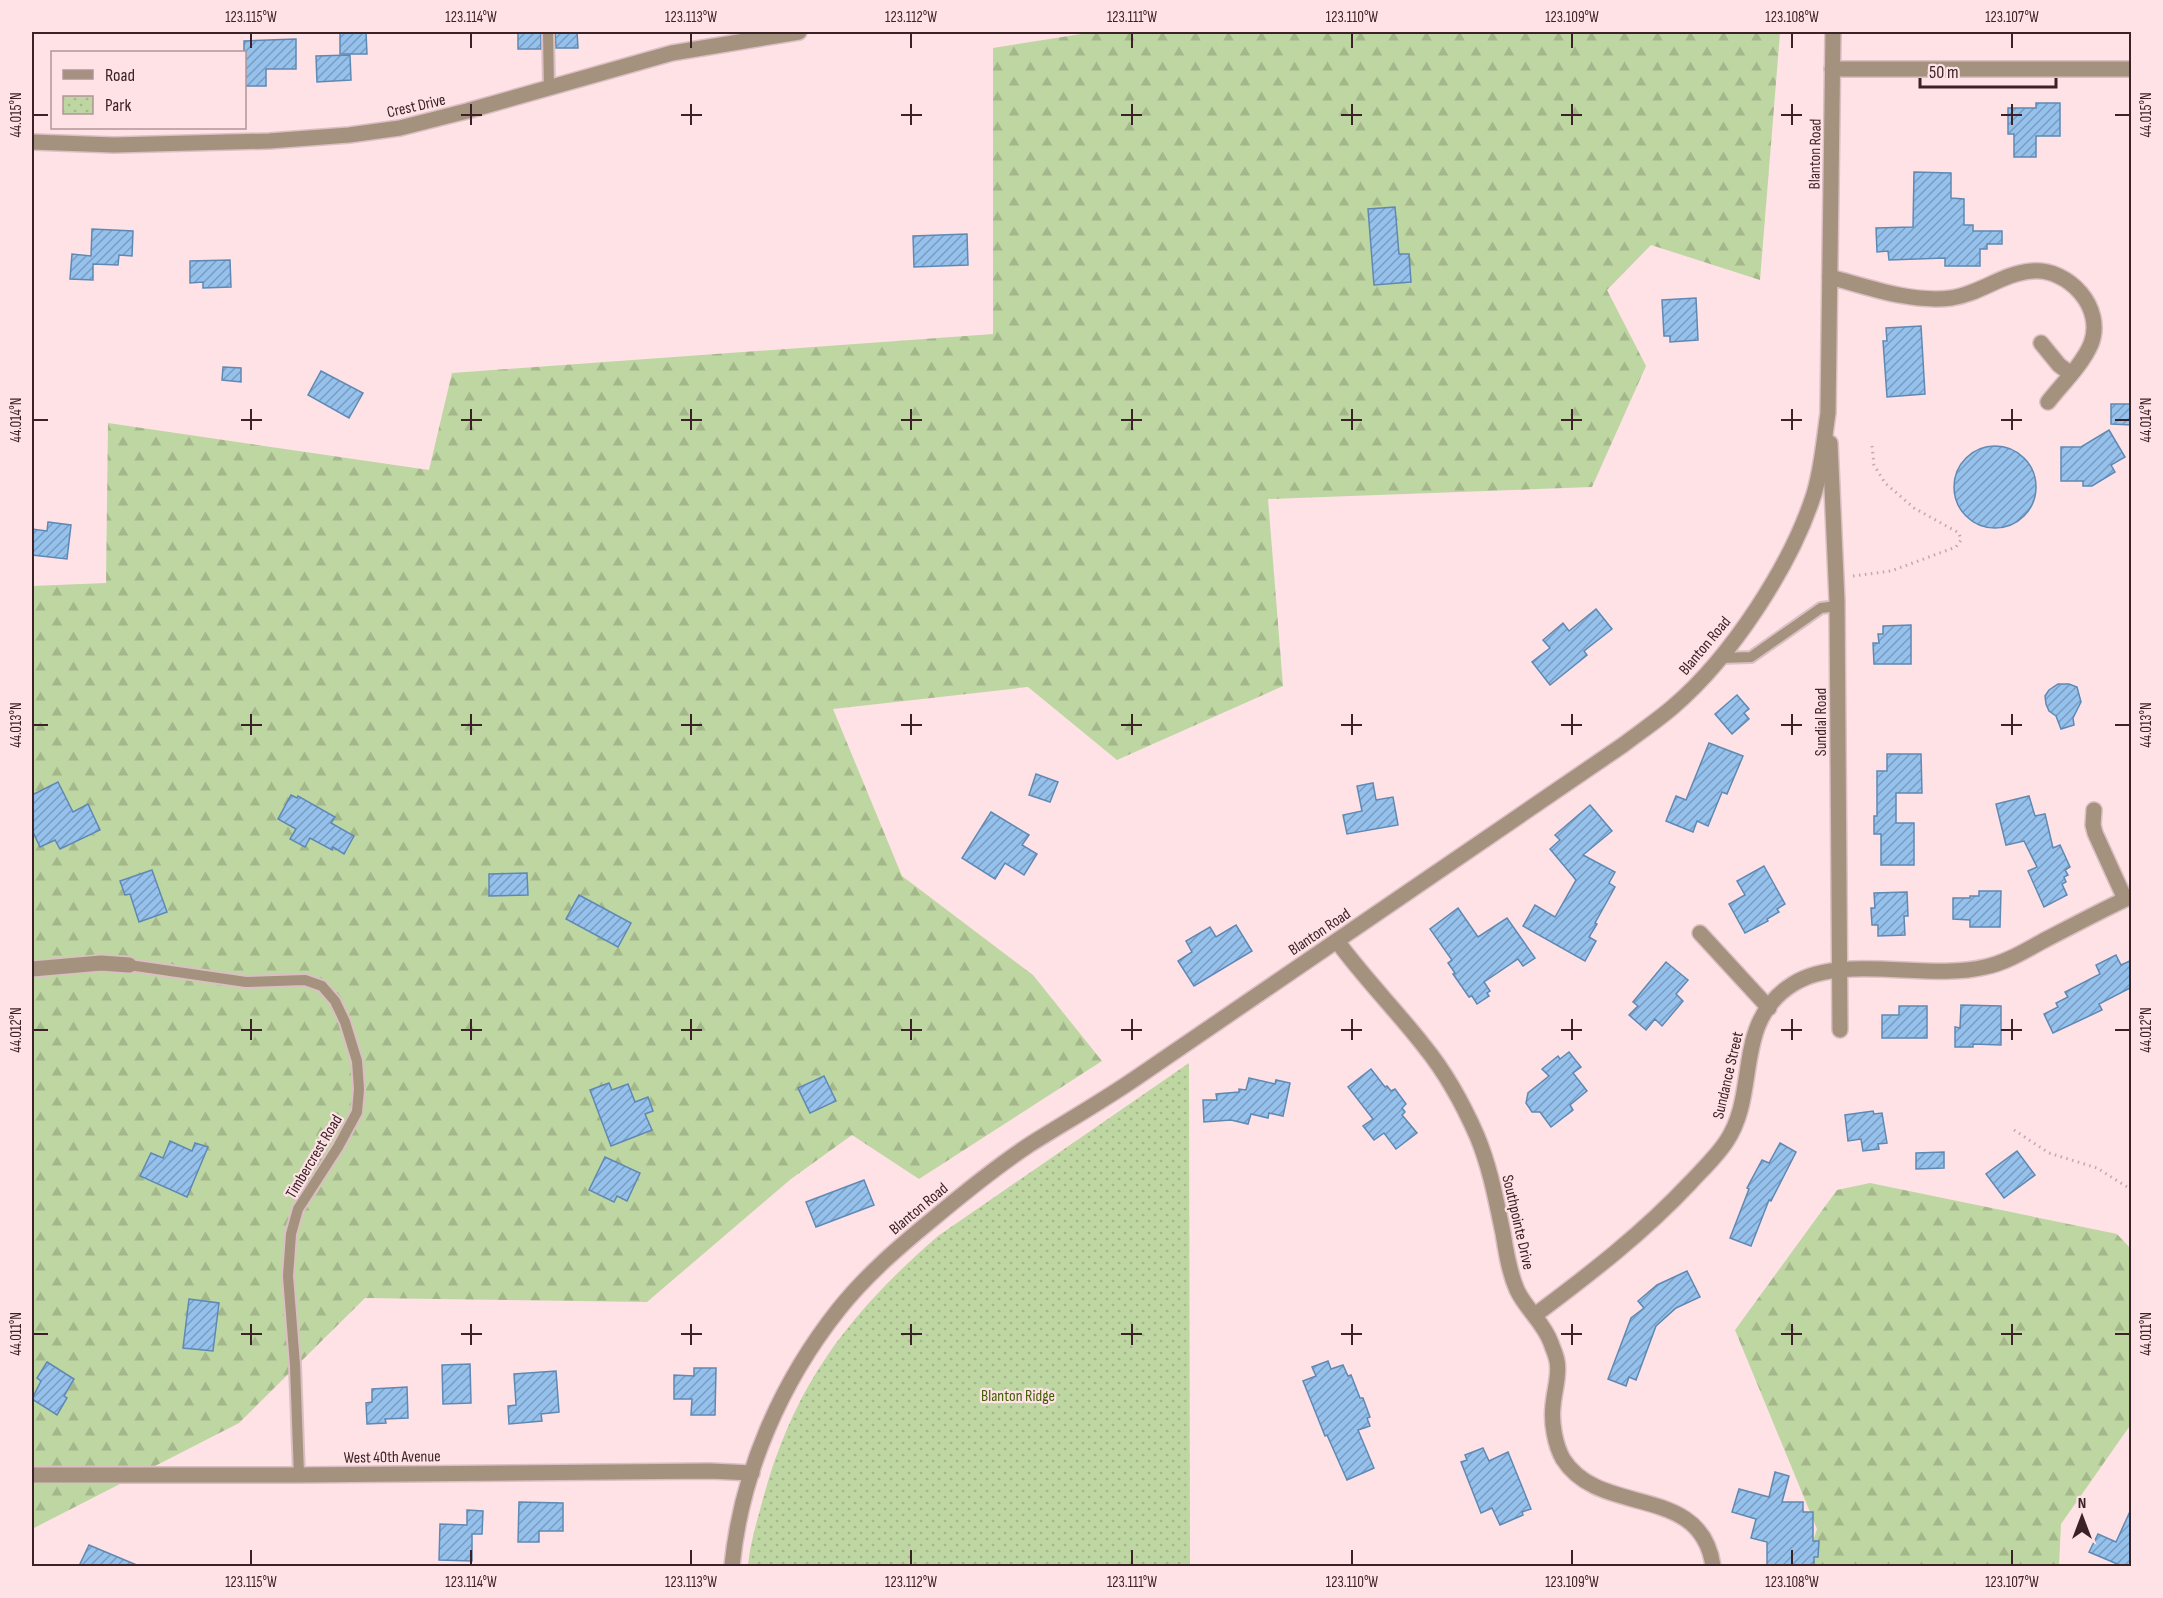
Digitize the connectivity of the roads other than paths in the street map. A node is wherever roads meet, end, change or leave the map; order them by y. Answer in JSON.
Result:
{"nodes":[{"id":1,"x":548,"y":32,"type":"edge"},
{"id":2,"x":799,"y":32,"type":"edge"},
{"id":3,"x":1833,"y":32,"type":"edge"},
{"id":4,"x":1832,"y":69,"type":"junction"},
{"id":5,"x":2132,"y":69,"type":"edge"},
{"id":6,"x":549,"y":88,"type":"junction"},
{"id":7,"x":32,"y":142,"type":"edge"},
{"id":8,"x":1830,"y":277,"type":"junction"},
{"id":9,"x":2041,"y":343,"type":"dead end"},
{"id":10,"x":2071,"y":374,"type":"junction"},
{"id":11,"x":2048,"y":402,"type":"dead end"},
{"id":12,"x":1828,"y":413,"type":"junction"},
{"id":13,"x":1837,"y":606,"type":"junction"},
{"id":14,"x":1720,"y":658,"type":"junction"},
{"id":15,"x":2094,"y":810,"type":"dead end"},
{"id":16,"x":2128,"y":897,"type":"edge"},
{"id":17,"x":1700,"y":933,"type":"dead end"},
{"id":18,"x":1337,"y":941,"type":"junction"},
{"id":19,"x":129,"y":965,"type":"joint"},
{"id":20,"x":32,"y":969,"type":"edge"},
{"id":21,"x":1839,"y":969,"type":"junction"},
{"id":22,"x":1769,"y":1008,"type":"junction"},
{"id":23,"x":1840,"y":1030,"type":"dead end"},
{"id":24,"x":1535,"y":1315,"type":"junction"},
{"id":25,"x":752,"y":1473,"type":"junction"},
{"id":26,"x":32,"y":1475,"type":"edge"},
{"id":27,"x":299,"y":1475,"type":"junction"},
{"id":28,"x":732,"y":1566,"type":"edge"},
{"id":29,"x":1713,"y":1566,"type":"edge"}],
"edges":[{"from":1,"to":6,"type":"lane"},
{"from":2,"to":6,"type":"street","name":"Crest Drive"},
{"from":3,"to":4,"type":"street","name":"Blanton Road"},
{"from":4,"to":5,"type":"street"},
{"from":4,"to":8,"type":"street","name":"Blanton Road"},
{"from":6,"to":7,"type":"street","name":"Crest Drive"},
{"from":8,"to":10,"type":"street"},
{"from":8,"to":12,"type":"street","name":"Blanton Road"},
{"from":9,"to":10,"type":"street"},
{"from":10,"to":11,"type":"street"},
{"from":12,"to":13,"type":"street","name":"Sundial Road"},
{"from":12,"to":14,"type":"street","name":"Blanton Road"},
{"from":13,"to":14,"type":"lane"},
{"from":13,"to":21,"type":"street","name":"Sundial Road"},
{"from":14,"to":18,"type":"street","name":"Blanton Road"},
{"from":15,"to":16,"type":"street"},
{"from":16,"to":21,"type":"street","name":"Sundance Street"},
{"from":17,"to":22,"type":"street"},
{"from":18,"to":24,"type":"street","name":"Southpointe Drive"},
{"from":18,"to":25,"type":"street","name":"Blanton Road"},
{"from":19,"to":20,"type":"street"},
{"from":19,"to":27,"type":"lane","name":"Timbercrest Road"},
{"from":21,"to":22,"type":"street","name":"Sundance Street"},
{"from":21,"to":23,"type":"street","name":"Sundial Road"},
{"from":22,"to":24,"type":"street","name":"Sundance Street"},
{"from":24,"to":29,"type":"street","name":"Southpointe Drive"},
{"from":25,"to":27,"type":"street","name":"West 40th Avenue"},
{"from":25,"to":28,"type":"street","name":"Blanton Road"},
{"from":26,"to":27,"type":"street","name":"West 40th Avenue"}]}
